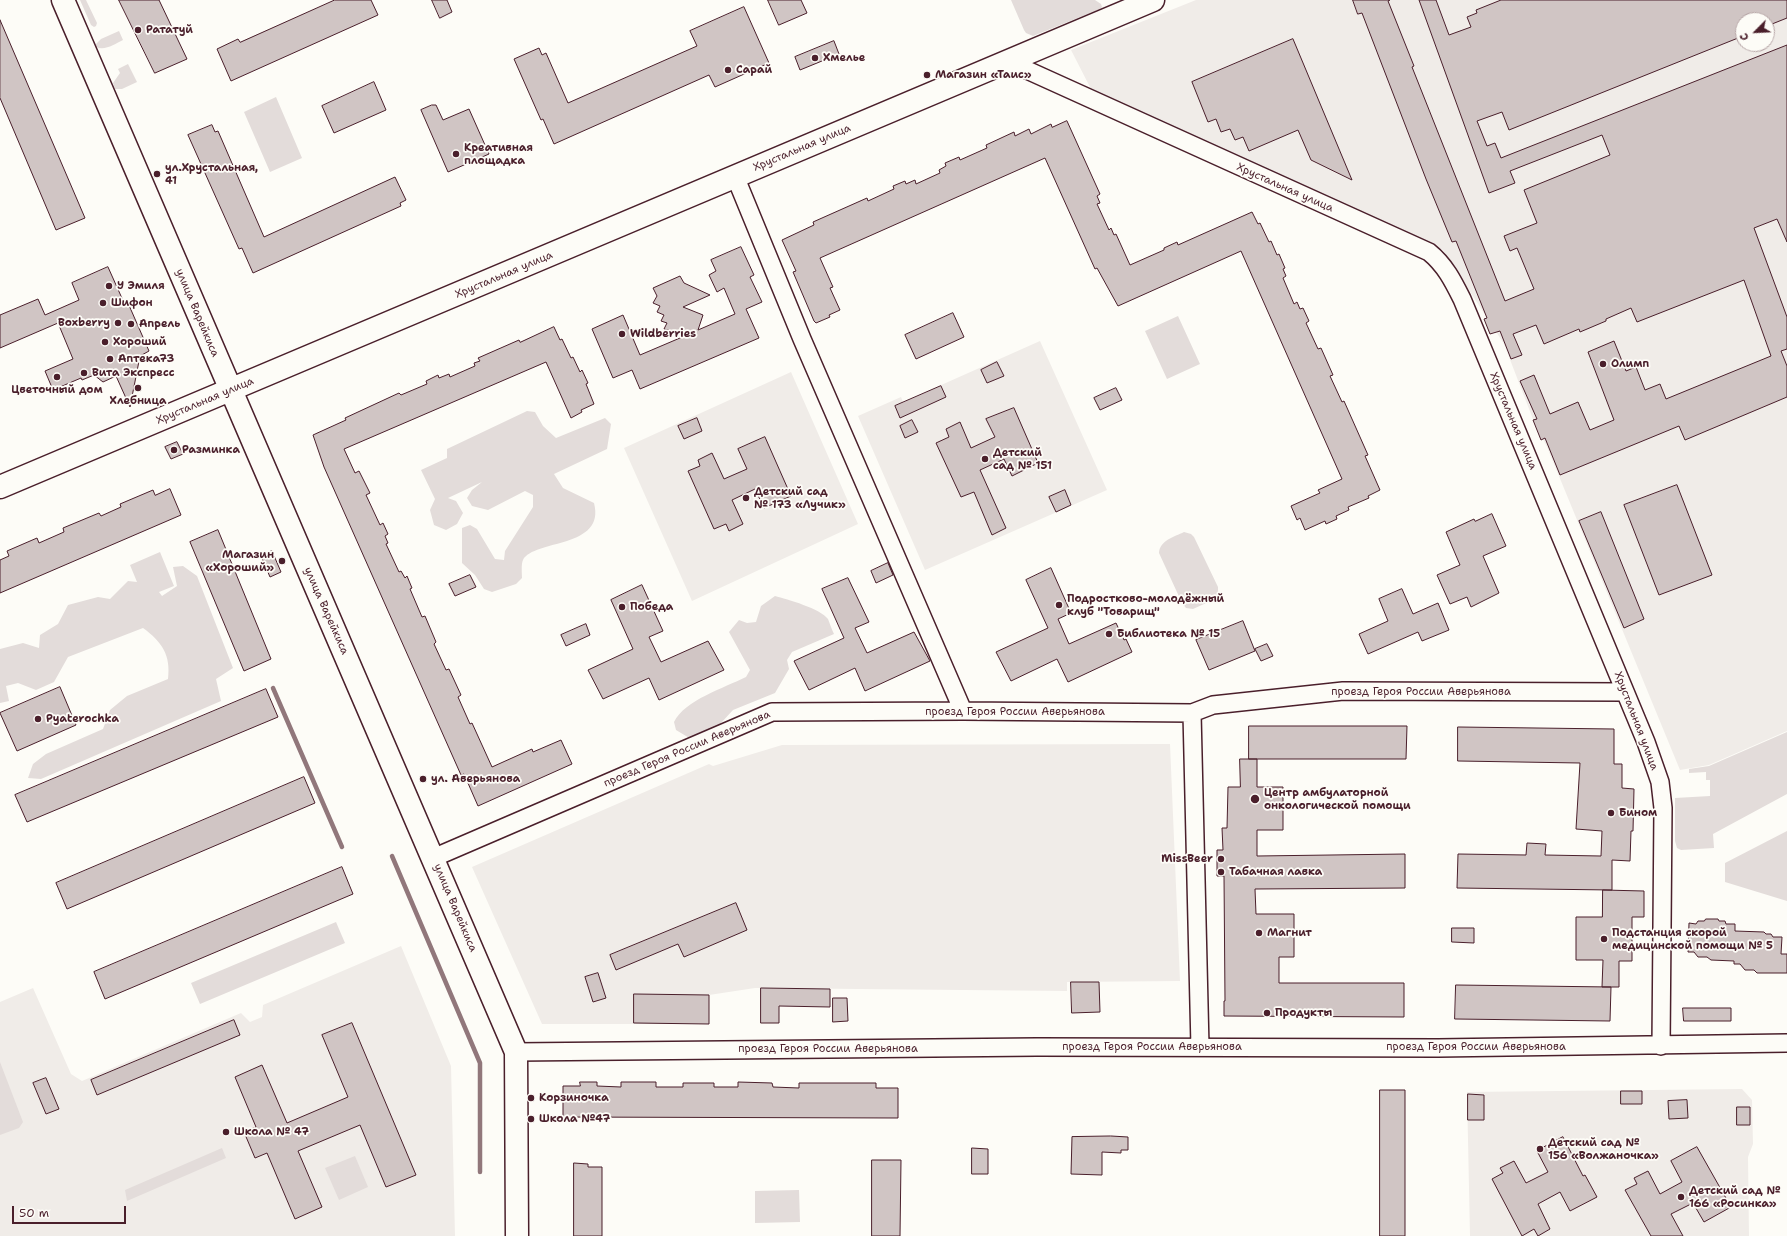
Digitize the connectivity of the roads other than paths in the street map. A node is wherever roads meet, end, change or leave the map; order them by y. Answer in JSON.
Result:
{"nodes":[{"id":1,"x":63,"y":0,"type":"edge"},
{"id":2,"x":1153,"y":0,"type":"edge"},
{"id":3,"x":1007,"y":61,"type":"junction"},
{"id":4,"x":734,"y":176,"type":"junction"},
{"id":5,"x":231,"y":391,"type":"junction"},
{"id":6,"x":0,"y":487,"type":"edge"},
{"id":7,"x":1625,"y":692,"type":"junction"},
{"id":8,"x":963,"y":711,"type":"junction"},
{"id":9,"x":1192,"y":713,"type":"junction"},
{"id":10,"x":433,"y":858,"type":"junction"},
{"id":11,"x":1787,"y":1043,"type":"edge"},
{"id":12,"x":1661,"y":1046,"type":"junction"},
{"id":13,"x":1200,"y":1047,"type":"junction"},
{"id":14,"x":516,"y":1052,"type":"junction"},
{"id":15,"x":517,"y":1236,"type":"edge"}],
"edges":[{"from":1,"to":5,"type":"street","name":"улица Варейкиса"},
{"from":2,"to":3,"type":"street","name":"Хрустальная улица"},
{"from":3,"to":4,"type":"street","name":"Хрустальная улица"},
{"from":3,"to":7,"type":"street","name":"Хрустальная улица"},
{"from":4,"to":5,"type":"street","name":"Хрустальная улица"},
{"from":4,"to":8,"type":"street"},
{"from":5,"to":6,"type":"street","name":"Хрустальная улица"},
{"from":5,"to":10,"type":"street","name":"улица Варейкиса"},
{"from":7,"to":9,"type":"street","name":"проезд Героя России Аверьянова"},
{"from":7,"to":12,"type":"street","name":"Хрустальная улица"},
{"from":8,"to":9,"type":"street","name":"проезд Героя России Аверьянова"},
{"from":8,"to":10,"type":"street","name":"проезд Героя России Аверьянова"},
{"from":9,"to":13,"type":"street"},
{"from":10,"to":14,"type":"street","name":"улица Варейкиса"},
{"from":11,"to":12,"type":"street","name":"проезд Героя России Аверьянова"},
{"from":12,"to":13,"type":"street","name":"проезд Героя России Аверьянова"},
{"from":13,"to":14,"type":"street","name":"проезд Героя России Аверьянова"},
{"from":14,"to":15,"type":"street","name":"улица Варейкиса"}]}
